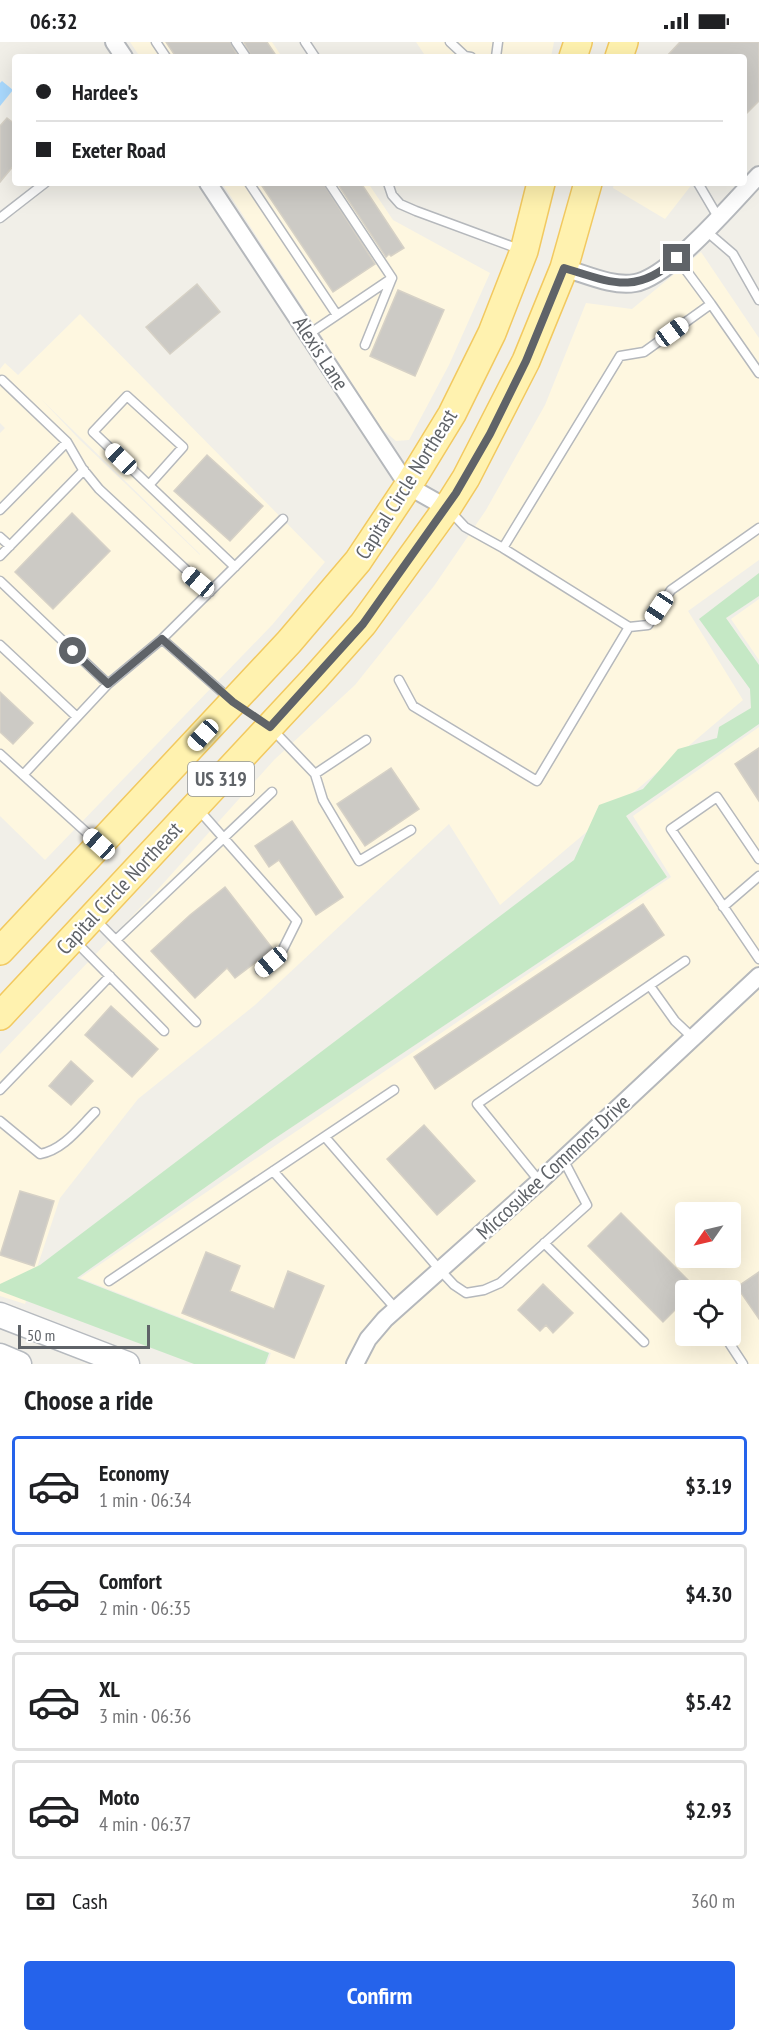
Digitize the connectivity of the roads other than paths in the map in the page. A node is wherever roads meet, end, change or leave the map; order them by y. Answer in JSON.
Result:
{"nodes":[{"id":1,"x":450,"y":42,"type":"edge"},
{"id":2,"x":463,"y":54,"type":"edge"},
{"id":3,"x":759,"y":175,"type":"edge"},
{"id":4,"x":41,"y":186,"type":"edge"},
{"id":5,"x":210,"y":186,"type":"edge"},
{"id":6,"x":251,"y":186,"type":"edge"},
{"id":7,"x":331,"y":186,"type":"edge"},
{"id":8,"x":389,"y":186,"type":"edge"},
{"id":9,"x":540,"y":186,"type":"edge"},
{"id":10,"x":587,"y":186,"type":"edge"},
{"id":11,"x":700,"y":186,"type":"edge"},
{"id":12,"x":718,"y":217,"type":"junction"},
{"id":13,"x":0,"y":218,"type":"edge"},
{"id":14,"x":705,"y":230,"type":"junction"},
{"id":15,"x":524,"y":251,"type":"junction"},
{"id":16,"x":677,"y":258,"type":"junction"},
{"id":17,"x":564,"y":268,"type":"junction"},
{"id":18,"x":392,"y":278,"type":"junction"},
{"id":19,"x":759,"y":300,"type":"edge"},
{"id":20,"x":711,"y":304,"type":"junction"},
{"id":21,"x":337,"y":315,"type":"junction"},
{"id":22,"x":309,"y":334,"type":"junction"},
{"id":23,"x":365,"y":345,"type":"dead end"},
{"id":24,"x":759,"y":373,"type":"edge"},
{"id":25,"x":2,"y":380,"type":"dead end"},
{"id":26,"x":67,"y":442,"type":"junction"},
{"id":27,"x":84,"y":470,"type":"junction"},
{"id":28,"x":149,"y":485,"type":"junction"},
{"id":29,"x":408,"y":486,"type":"junction"},
{"id":30,"x":447,"y":508,"type":"junction"},
{"id":31,"x":0,"y":510,"type":"edge"},
{"id":32,"x":283,"y":519,"type":"dead end"},
{"id":33,"x":759,"y":528,"type":"edge"},
{"id":34,"x":0,"y":537,"type":"edge"},
{"id":35,"x":10,"y":546,"type":"junction"},
{"id":36,"x":503,"y":548,"type":"junction"},
{"id":37,"x":0,"y":556,"type":"edge"},
{"id":38,"x":235,"y":567,"type":"junction"},
{"id":39,"x":0,"y":581,"type":"edge"},
{"id":40,"x":210,"y":592,"type":"junction"},
{"id":41,"x":629,"y":627,"type":"junction"},
{"id":42,"x":162,"y":639,"type":"junction"},
{"id":43,"x":0,"y":645,"type":"edge"},
{"id":44,"x":399,"y":680,"type":"dead end"},
{"id":45,"x":108,"y":684,"type":"junction"},
{"id":46,"x":233,"y":702,"type":"junction"},
{"id":47,"x":77,"y":717,"type":"junction"},
{"id":48,"x":270,"y":727,"type":"junction"},
{"id":49,"x":366,"y":740,"type":"dead end"},
{"id":50,"x":2,"y":754,"type":"edge"},
{"id":51,"x":315,"y":774,"type":"junction"},
{"id":52,"x":23,"y":775,"type":"junction"},
{"id":53,"x":272,"y":792,"type":"dead end"},
{"id":54,"x":195,"y":806,"type":"junction"},
{"id":55,"x":411,"y":830,"type":"dead end"},
{"id":56,"x":224,"y":838,"type":"junction"},
{"id":57,"x":99,"y":844,"type":"junction"},
{"id":58,"x":759,"y":859,"type":"edge"},
{"id":59,"x":759,"y":876,"type":"edge"},
{"id":60,"x":41,"y":905,"type":"junction"},
{"id":61,"x":723,"y":907,"type":"junction"},
{"id":62,"x":93,"y":916,"type":"junction"},
{"id":63,"x":72,"y":939,"type":"junction"},
{"id":64,"x":116,"y":940,"type":"junction"},
{"id":65,"x":0,"y":951,"type":"edge"},
{"id":66,"x":759,"y":959,"type":"edge"},
{"id":67,"x":685,"y":962,"type":"dead end"},
{"id":68,"x":260,"y":970,"type":"dead end"},
{"id":69,"x":110,"y":976,"type":"junction"},
{"id":70,"x":759,"y":976,"type":"edge"},
{"id":71,"x":650,"y":986,"type":"junction"},
{"id":72,"x":0,"y":1016,"type":"edge"},
{"id":73,"x":196,"y":1022,"type":"dead end"},
{"id":74,"x":164,"y":1031,"type":"dead end"},
{"id":75,"x":693,"y":1038,"type":"junction"},
{"id":76,"x":0,"y":1090,"type":"edge"},
{"id":77,"x":394,"y":1090,"type":"dead end"},
{"id":78,"x":95,"y":1112,"type":"dead end"},
{"id":79,"x":0,"y":1121,"type":"edge"},
{"id":80,"x":325,"y":1137,"type":"junction"},
{"id":81,"x":563,"y":1159,"type":"junction"},
{"id":82,"x":273,"y":1171,"type":"junction"},
{"id":83,"x":540,"y":1182,"type":"junction"},
{"id":84,"x":544,"y":1244,"type":"junction"},
{"id":85,"x":440,"y":1270,"type":"junction"},
{"id":86,"x":109,"y":1281,"type":"dead end"},
{"id":87,"x":396,"y":1309,"type":"junction"},
{"id":88,"x":0,"y":1315,"type":"edge"},
{"id":89,"x":644,"y":1342,"type":"dead end"},
{"id":90,"x":731,"y":1346,"type":"edge"},
{"id":91,"x":0,"y":1356,"type":"edge"},
{"id":92,"x":20,"y":1364,"type":"edge"},
{"id":93,"x":127,"y":1364,"type":"edge"},
{"id":94,"x":355,"y":1364,"type":"edge"},
{"id":95,"x":743,"y":1364,"type":"edge"}],
"edges":[{"from":1,"to":2,"type":"lane"},
{"from":3,"to":12,"type":"street"},
{"from":4,"to":13,"type":"lane"},
{"from":5,"to":22,"type":"street","name":"Alexis Lane"},
{"from":6,"to":21,"type":"lane"},
{"from":7,"to":18,"type":"lane"},
{"from":8,"to":15,"type":"lane"},
{"from":9,"to":15,"type":"main road","name":"Capital Circle Northeast","number":"US 319"},
{"from":10,"to":17,"type":"main road","name":"Capital Circle Northeast","number":"US 319"},
{"from":11,"to":12,"type":"lane"},
{"from":12,"to":14,"type":"street"},
{"from":14,"to":16,"type":"street"},
{"from":14,"to":19,"type":"lane"},
{"from":15,"to":17,"type":"main road"},
{"from":15,"to":29,"type":"main road","name":"Capital Circle Northeast","number":"US 319"},
{"from":16,"to":17,"type":"street"},
{"from":16,"to":20,"type":"lane"},
{"from":17,"to":30,"type":"main road","name":"Capital Circle Northeast","number":"US 319"},
{"from":18,"to":21,"type":"lane"},
{"from":18,"to":23,"type":"lane"},
{"from":20,"to":24,"type":"lane"},
{"from":20,"to":36,"type":"lane"},
{"from":21,"to":22,"type":"lane"},
{"from":22,"to":29,"type":"street","name":"Alexis Lane"},
{"from":25,"to":26,"type":"lane"},
{"from":26,"to":27,"type":"lane"},
{"from":26,"to":31,"type":"lane"},
{"from":27,"to":35,"type":"lane"},
{"from":27,"to":40,"type":"lane"},
{"from":28,"to":28,"type":"lane"},
{"from":28,"to":38,"type":"lane"},
{"from":29,"to":30,"type":"street","name":"Alexis Lane"},
{"from":29,"to":46,"type":"main road","name":"Capital Circle Northeast","number":"US 319"},
{"from":30,"to":36,"type":"lane"},
{"from":30,"to":48,"type":"main road","name":"Capital Circle Northeast","number":"US 319"},
{"from":32,"to":38,"type":"lane"},
{"from":33,"to":41,"type":"lane"},
{"from":34,"to":35,"type":"lane"},
{"from":35,"to":37,"type":"lane"},
{"from":36,"to":41,"type":"lane"},
{"from":38,"to":40,"type":"lane"},
{"from":39,"to":45,"type":"lane"},
{"from":40,"to":42,"type":"lane"},
{"from":41,"to":44,"type":"lane"},
{"from":42,"to":45,"type":"lane"},
{"from":42,"to":46,"type":"lane"},
{"from":43,"to":47,"type":"lane"},
{"from":45,"to":47,"type":"lane"},
{"from":46,"to":48,"type":"main road"},
{"from":46,"to":57,"type":"main road","name":"Capital Circle Northeast","number":"US 319"},
{"from":47,"to":52,"type":"lane"},
{"from":48,"to":51,"type":"lane"},
{"from":48,"to":54,"type":"main road","name":"Capital Circle Northeast","number":"US 319"},
{"from":49,"to":51,"type":"lane"},
{"from":50,"to":52,"type":"lane"},
{"from":51,"to":55,"type":"lane"},
{"from":52,"to":57,"type":"lane"},
{"from":53,"to":56,"type":"lane"},
{"from":54,"to":56,"type":"lane"},
{"from":54,"to":62,"type":"main road","name":"Capital Circle Northeast","number":"US 319"},
{"from":56,"to":64,"type":"lane"},
{"from":56,"to":68,"type":"lane"},
{"from":57,"to":60,"type":"main road","name":"Capital Circle Northeast","number":"US 319"},
{"from":58,"to":61,"type":"lane"},
{"from":59,"to":61,"type":"lane"},
{"from":60,"to":63,"type":"main road"},
{"from":60,"to":65,"type":"main road","name":"Capital Circle Northeast","number":"US 319"},
{"from":61,"to":66,"type":"lane"},
{"from":62,"to":63,"type":"main road","name":"Capital Circle Northeast","number":"US 319"},
{"from":62,"to":64,"type":"lane"},
{"from":63,"to":69,"type":"lane"},
{"from":63,"to":72,"type":"main road","name":"Capital Circle Northeast","number":"US 319"},
{"from":64,"to":73,"type":"lane"},
{"from":67,"to":71,"type":"lane"},
{"from":69,"to":74,"type":"lane"},
{"from":69,"to":76,"type":"lane"},
{"from":70,"to":75,"type":"street","name":"Miccosukee Commons Drive"},
{"from":71,"to":75,"type":"lane"},
{"from":71,"to":83,"type":"lane"},
{"from":75,"to":81,"type":"street","name":"Miccosukee Commons Drive"},
{"from":77,"to":80,"type":"lane"},
{"from":78,"to":79,"type":"lane"},
{"from":80,"to":82,"type":"lane"},
{"from":80,"to":85,"type":"lane"},
{"from":81,"to":83,"type":"street","name":"Miccosukee Commons Drive"},
{"from":81,"to":84,"type":"lane"},
{"from":82,"to":86,"type":"lane"},
{"from":82,"to":87,"type":"lane"},
{"from":83,"to":85,"type":"street","name":"Miccosukee Commons Drive"},
{"from":84,"to":85,"type":"lane"},
{"from":84,"to":89,"type":"lane"},
{"from":85,"to":87,"type":"street","name":"Miccosukee Commons Drive"},
{"from":87,"to":94,"type":"street","name":"Miccosukee Commons Drive"},
{"from":88,"to":93,"type":"street"},
{"from":90,"to":95,"type":"lane"},
{"from":91,"to":92,"type":"street"}]}
